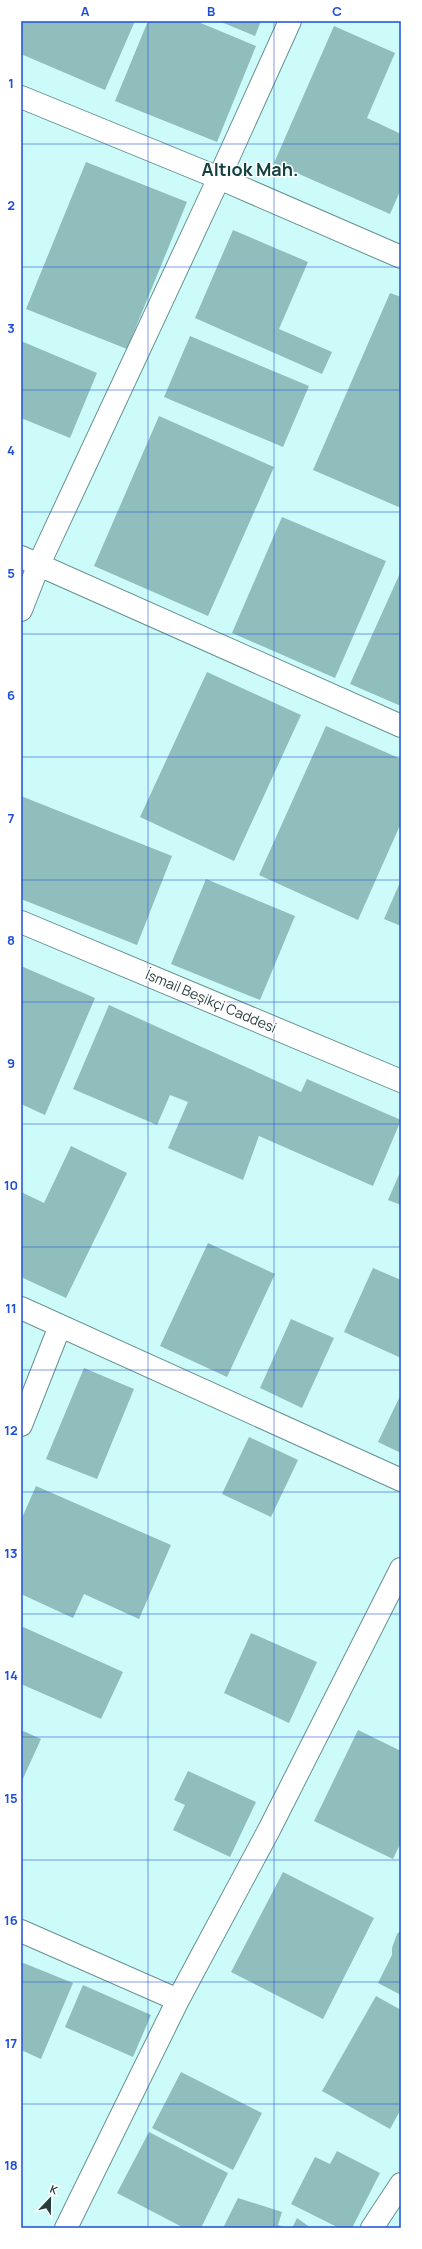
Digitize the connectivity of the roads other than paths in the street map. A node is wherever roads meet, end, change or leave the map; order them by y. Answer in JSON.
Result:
{"nodes":[{"id":1,"x":290,"y":21,"type":"edge"},
{"id":2,"x":21,"y":97,"type":"edge"},
{"id":3,"x":219,"y":178,"type":"junction"},
{"id":4,"x":401,"y":257,"type":"edge"},
{"id":5,"x":30,"y":560,"type":"edge"},
{"id":6,"x":21,"y":610,"type":"edge"},
{"id":7,"x":401,"y":726,"type":"edge"},
{"id":8,"x":21,"y":922,"type":"edge"},
{"id":9,"x":401,"y":1081,"type":"edge"},
{"id":10,"x":21,"y":1308,"type":"edge"},
{"id":11,"x":60,"y":1326,"type":"junction"},
{"id":12,"x":21,"y":1425,"type":"edge"},
{"id":13,"x":401,"y":1480,"type":"edge"},
{"id":14,"x":401,"y":1569,"type":"edge"},
{"id":15,"x":21,"y":1931,"type":"edge"},
{"id":16,"x":178,"y":2000,"type":"junction"},
{"id":17,"x":401,"y":2184,"type":"edge"},
{"id":18,"x":377,"y":2226,"type":"edge"},
{"id":19,"x":66,"y":2228,"type":"edge"}],
"edges":[{"from":1,"to":3,"type":"street"},
{"from":2,"to":3,"type":"street"},
{"from":3,"to":4,"type":"street"},
{"from":3,"to":5,"type":"street"},
{"from":5,"to":6,"type":"street"},
{"from":5,"to":7,"type":"street"},
{"from":8,"to":9,"type":"street","name":"İsmail Beşikçi Caddesi"},
{"from":10,"to":11,"type":"street"},
{"from":11,"to":12,"type":"street"},
{"from":11,"to":13,"type":"street"},
{"from":14,"to":16,"type":"street"},
{"from":15,"to":16,"type":"street"},
{"from":16,"to":19,"type":"street"},
{"from":17,"to":18,"type":"street"}]}
